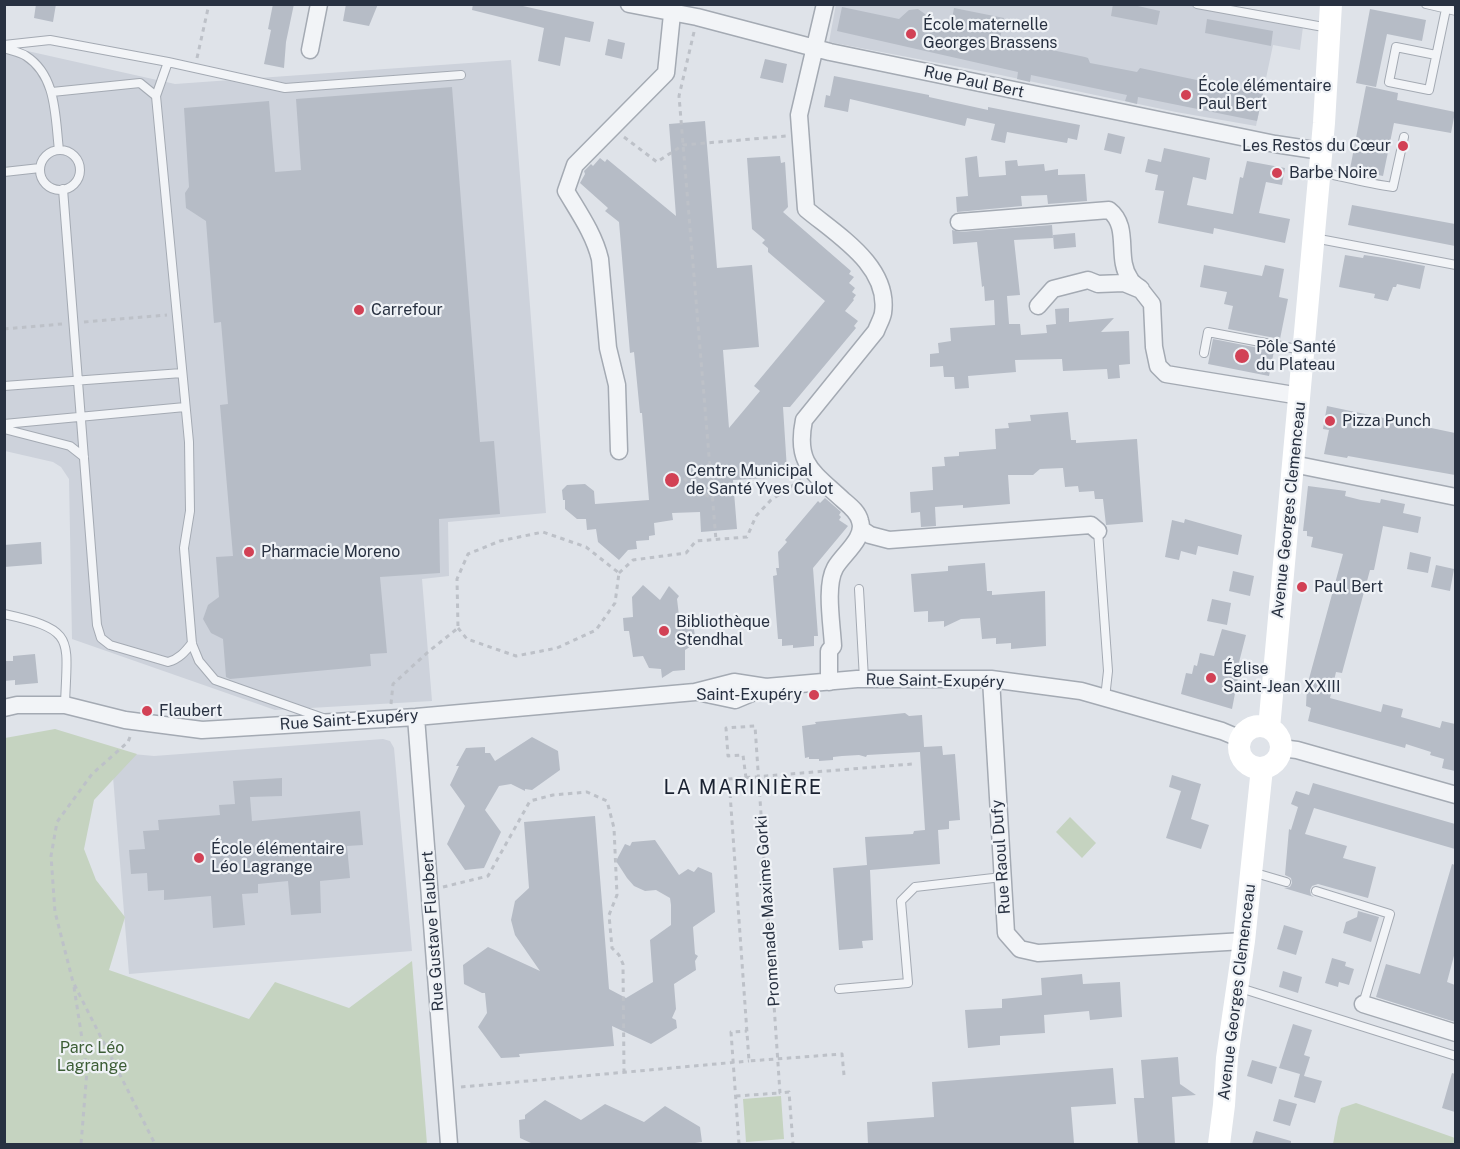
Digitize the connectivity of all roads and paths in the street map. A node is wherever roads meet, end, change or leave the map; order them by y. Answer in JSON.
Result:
{"nodes":[{"id":1,"x":209,"y":4,"type":"edge"},
{"id":2,"x":319,"y":4,"type":"edge"},
{"id":3,"x":629,"y":4,"type":"edge"},
{"id":4,"x":825,"y":4,"type":"edge"},
{"id":5,"x":1197,"y":4,"type":"edge"},
{"id":6,"x":1331,"y":4,"type":"edge"},
{"id":7,"x":1426,"y":4,"type":"edge"},
{"id":8,"x":1446,"y":9,"type":"junction"},
{"id":9,"x":696,"y":11,"type":"edge"},
{"id":10,"x":1455,"y":11,"type":"edge"},
{"id":11,"x":672,"y":14,"type":"junction"},
{"id":12,"x":1329,"y":28,"type":"junction"},
{"id":13,"x":4,"y":47,"type":"edge"},
{"id":14,"x":814,"y":48,"type":"junction"},
{"id":15,"x":310,"y":50,"type":"dead end"},
{"id":16,"x":1436,"y":55,"type":"junction"},
{"id":17,"x":168,"y":62,"type":"junction"},
{"id":18,"x":194,"y":68,"type":"junction"},
{"id":19,"x":461,"y":75,"type":"dead end"},
{"id":20,"x":52,"y":92,"type":"junction"},
{"id":21,"x":156,"y":96,"type":"junction"},
{"id":22,"x":612,"y":128,"type":"junction"},
{"id":23,"x":801,"y":134,"type":"junction"},
{"id":24,"x":1404,"y":137,"type":"dead end"},
{"id":25,"x":683,"y":145,"type":"junction"},
{"id":26,"x":59,"y":150,"type":"junction"},
{"id":27,"x":1320,"y":162,"type":"junction"},
{"id":28,"x":40,"y":168,"type":"junction"},
{"id":29,"x":4,"y":172,"type":"edge"},
{"id":30,"x":63,"y":189,"type":"junction"},
{"id":31,"x":959,"y":222,"type":"dead end"},
{"id":32,"x":1314,"y":238,"type":"junction"},
{"id":33,"x":1455,"y":265,"type":"edge"},
{"id":34,"x":1142,"y":290,"type":"junction"},
{"id":35,"x":1038,"y":306,"type":"dead end"},
{"id":36,"x":176,"y":314,"type":"junction"},
{"id":37,"x":74,"y":323,"type":"junction"},
{"id":38,"x":4,"y":329,"type":"edge"},
{"id":39,"x":1304,"y":351,"type":"junction"},
{"id":40,"x":1204,"y":353,"type":"dead end"},
{"id":41,"x":182,"y":373,"type":"junction"},
{"id":42,"x":79,"y":380,"type":"junction"},
{"id":43,"x":4,"y":386,"type":"edge"},
{"id":44,"x":1300,"y":396,"type":"junction"},
{"id":45,"x":185,"y":407,"type":"junction"},
{"id":46,"x":80,"y":415,"type":"junction"},
{"id":47,"x":4,"y":424,"type":"edge"},
{"id":48,"x":4,"y":429,"type":"edge"},
{"id":49,"x":619,"y":451,"type":"dead end"},
{"id":50,"x":84,"y":457,"type":"junction"},
{"id":51,"x":1293,"y":464,"type":"junction"},
{"id":52,"x":813,"y":472,"type":"junction"},
{"id":53,"x":684,"y":478,"type":"dead end"},
{"id":54,"x":1455,"y":497,"type":"edge"},
{"id":55,"x":712,"y":498,"type":"junction"},
{"id":56,"x":861,"y":529,"type":"junction"},
{"id":57,"x":1098,"y":531,"type":"joint"},
{"id":58,"x":716,"y":540,"type":"junction"},
{"id":59,"x":619,"y":573,"type":"junction"},
{"id":60,"x":859,"y":589,"type":"dead end"},
{"id":61,"x":4,"y":614,"type":"edge"},
{"id":62,"x":458,"y":628,"type":"junction"},
{"id":63,"x":192,"y":643,"type":"junction"},
{"id":64,"x":864,"y":679,"type":"junction"},
{"id":65,"x":991,"y":679,"type":"junction"},
{"id":66,"x":829,"y":682,"type":"junction"},
{"id":67,"x":1105,"y":698,"type":"junction"},
{"id":68,"x":65,"y":705,"type":"junction"},
{"id":69,"x":4,"y":708,"type":"edge"},
{"id":70,"x":416,"y":717,"type":"junction"},
{"id":71,"x":390,"y":718,"type":"junction"},
{"id":72,"x":332,"y":721,"type":"junction"},
{"id":73,"x":137,"y":722,"type":"junction"},
{"id":74,"x":1269,"y":728,"type":"junction"},
{"id":75,"x":1241,"y":739,"type":"junction"},
{"id":76,"x":1281,"y":748,"type":"junction"},
{"id":77,"x":912,"y":764,"type":"dead end"},
{"id":78,"x":1262,"y":768,"type":"junction"},
{"id":79,"x":759,"y":777,"type":"junction"},
{"id":80,"x":746,"y":778,"type":"junction"},
{"id":81,"x":1455,"y":795,"type":"edge"},
{"id":82,"x":1251,"y":872,"type":"junction"},
{"id":83,"x":1002,"y":877,"type":"junction"},
{"id":84,"x":1286,"y":882,"type":"dead end"},
{"id":85,"x":429,"y":891,"type":"junction"},
{"id":86,"x":1316,"y":891,"type":"dead end"},
{"id":87,"x":1244,"y":941,"type":"junction"},
{"id":88,"x":73,"y":982,"type":"junction"},
{"id":89,"x":1237,"y":987,"type":"junction"},
{"id":90,"x":839,"y":989,"type":"dead end"},
{"id":91,"x":1363,"y":1004,"type":"joint"},
{"id":92,"x":747,"y":1031,"type":"junction"},
{"id":93,"x":1455,"y":1033,"type":"edge"},
{"id":94,"x":1455,"y":1056,"type":"edge"},
{"id":95,"x":778,"y":1058,"type":"junction"},
{"id":96,"x":749,"y":1061,"type":"junction"},
{"id":97,"x":733,"y":1062,"type":"junction"},
{"id":98,"x":624,"y":1072,"type":"junction"},
{"id":99,"x":844,"y":1075,"type":"dead end"},
{"id":100,"x":445,"y":1088,"type":"junction"},
{"id":101,"x":780,"y":1093,"type":"junction"},
{"id":102,"x":736,"y":1096,"type":"junction"},
{"id":103,"x":81,"y":1144,"type":"edge"},
{"id":104,"x":155,"y":1144,"type":"edge"},
{"id":105,"x":449,"y":1144,"type":"edge"},
{"id":106,"x":739,"y":1144,"type":"edge"},
{"id":107,"x":793,"y":1144,"type":"edge"},
{"id":108,"x":1219,"y":1144,"type":"edge"}],
"edges":[{"from":1,"to":18,"type":"path"},
{"from":2,"to":15,"type":"street"},
{"from":3,"to":11,"type":"street","name":"Rue Paul Bert"},
{"from":4,"to":14,"type":"street"},
{"from":5,"to":12,"type":"lane"},
{"from":6,"to":12,"type":"main road","name":"Avenue Georges Clemenceau"},
{"from":7,"to":8,"type":"lane"},
{"from":8,"to":10,"type":"lane"},
{"from":8,"to":16,"type":"lane"},
{"from":9,"to":11,"type":"street","name":"Rue Paul Bert"},
{"from":9,"to":14,"type":"street","name":"Rue Paul Bert"},
{"from":9,"to":25,"type":"path"},
{"from":11,"to":22,"type":"street"},
{"from":12,"to":27,"type":"main road","name":"Avenue Georges Clemenceau"},
{"from":13,"to":17,"type":"lane"},
{"from":13,"to":20,"type":"lane"},
{"from":14,"to":23,"type":"street"},
{"from":14,"to":27,"type":"street","name":"Rue Paul Bert"},
{"from":16,"to":16,"type":"lane"},
{"from":17,"to":18,"type":"lane"},
{"from":17,"to":21,"type":"lane"},
{"from":18,"to":19,"type":"lane"},
{"from":20,"to":21,"type":"lane"},
{"from":20,"to":26,"type":"lane"},
{"from":21,"to":36,"type":"lane"},
{"from":22,"to":25,"type":"path"},
{"from":22,"to":49,"type":"street"},
{"from":23,"to":25,"type":"path"},
{"from":23,"to":52,"type":"street"},
{"from":24,"to":27,"type":"lane"},
{"from":25,"to":55,"type":"path"},
{"from":26,"to":28,"type":"lane"},
{"from":26,"to":30,"type":"lane"},
{"from":27,"to":32,"type":"main road","name":"Avenue Georges Clemenceau"},
{"from":28,"to":29,"type":"lane"},
{"from":28,"to":30,"type":"lane"},
{"from":30,"to":37,"type":"lane"},
{"from":31,"to":34,"type":"street"},
{"from":32,"to":33,"type":"lane"},
{"from":32,"to":39,"type":"main road","name":"Avenue Georges Clemenceau"},
{"from":34,"to":35,"type":"street"},
{"from":34,"to":44,"type":"street"},
{"from":36,"to":37,"type":"path"},
{"from":36,"to":41,"type":"lane"},
{"from":37,"to":38,"type":"path"},
{"from":37,"to":42,"type":"lane"},
{"from":39,"to":40,"type":"lane"},
{"from":39,"to":44,"type":"main road","name":"Avenue Georges Clemenceau"},
{"from":41,"to":42,"type":"lane"},
{"from":41,"to":45,"type":"lane"},
{"from":42,"to":43,"type":"lane"},
{"from":42,"to":46,"type":"lane"},
{"from":44,"to":51,"type":"main road","name":"Avenue Georges Clemenceau"},
{"from":45,"to":46,"type":"lane"},
{"from":45,"to":63,"type":"lane"},
{"from":46,"to":47,"type":"lane"},
{"from":46,"to":50,"type":"lane"},
{"from":48,"to":50,"type":"lane"},
{"from":50,"to":63,"type":"lane"},
{"from":51,"to":54,"type":"street"},
{"from":51,"to":74,"type":"main road","name":"Avenue Georges Clemenceau"},
{"from":52,"to":56,"type":"street"},
{"from":52,"to":58,"type":"path"},
{"from":53,"to":55,"type":"path"},
{"from":55,"to":58,"type":"path"},
{"from":56,"to":57,"type":"street"},
{"from":56,"to":66,"type":"street"},
{"from":57,"to":67,"type":"lane"},
{"from":58,"to":59,"type":"path"},
{"from":59,"to":62,"type":"path"},
{"from":59,"to":62,"type":"path"},
{"from":60,"to":64,"type":"lane"},
{"from":61,"to":68,"type":"lane"},
{"from":62,"to":71,"type":"path"},
{"from":63,"to":72,"type":"lane"},
{"from":64,"to":65,"type":"street","name":"Rue Saint-Exupéry"},
{"from":64,"to":66,"type":"street","name":"Rue Saint-Exupéry"},
{"from":65,"to":67,"type":"street","name":"Rue Saint-Exupéry"},
{"from":65,"to":83,"type":"street","name":"Rue Raoul Dufy"},
{"from":66,"to":70,"type":"street","name":"Rue Saint-Exupéry"},
{"from":67,"to":75,"type":"street","name":"Rue Saint-Exupéry"},
{"from":68,"to":69,"type":"street","name":"Rue Saint-Exupéry"},
{"from":68,"to":73,"type":"street","name":"Rue Saint-Exupéry"},
{"from":70,"to":71,"type":"street","name":"Rue Saint-Exupéry"},
{"from":70,"to":85,"type":"street","name":"Rue Gustave Flaubert"},
{"from":71,"to":72,"type":"street","name":"Rue Saint-Exupéry"},
{"from":72,"to":73,"type":"street","name":"Rue Saint-Exupéry"},
{"from":73,"to":88,"type":"path"},
{"from":74,"to":75,"type":"main road"},
{"from":74,"to":76,"type":"main road"},
{"from":75,"to":78,"type":"main road"},
{"from":76,"to":78,"type":"main road"},
{"from":76,"to":81,"type":"street"},
{"from":77,"to":79,"type":"path"},
{"from":78,"to":82,"type":"main road","name":"Avenue Georges Clemenceau"},
{"from":79,"to":80,"type":"path"},
{"from":79,"to":80,"type":"path","name":"Promenade Maxime Gorki"},
{"from":79,"to":95,"type":"path","name":"Promenade Maxime Gorki"},
{"from":80,"to":92,"type":"path"},
{"from":82,"to":84,"type":"lane"},
{"from":82,"to":87,"type":"main road","name":"Avenue Georges Clemenceau"},
{"from":83,"to":87,"type":"street","name":"Rue Raoul Dufy"},
{"from":83,"to":90,"type":"lane"},
{"from":85,"to":98,"type":"path"},
{"from":85,"to":100,"type":"street","name":"Rue Gustave Flaubert"},
{"from":86,"to":91,"type":"lane"},
{"from":87,"to":89,"type":"main road","name":"Avenue Georges Clemenceau"},
{"from":88,"to":103,"type":"path"},
{"from":88,"to":104,"type":"path"},
{"from":89,"to":94,"type":"lane"},
{"from":89,"to":108,"type":"main road","name":"Avenue Georges Clemenceau"},
{"from":91,"to":93,"type":"street"},
{"from":92,"to":96,"type":"path"},
{"from":92,"to":97,"type":"path"},
{"from":95,"to":96,"type":"path"},
{"from":95,"to":99,"type":"path"},
{"from":95,"to":101,"type":"path","name":"Promenade Maxime Gorki"},
{"from":96,"to":97,"type":"path"},
{"from":97,"to":98,"type":"path"},
{"from":97,"to":102,"type":"path"},
{"from":98,"to":100,"type":"path"},
{"from":100,"to":105,"type":"street","name":"Rue Gustave Flaubert"},
{"from":101,"to":102,"type":"path"},
{"from":101,"to":107,"type":"path","name":"Promenade Maxime Gorki"},
{"from":102,"to":106,"type":"path"}]}
